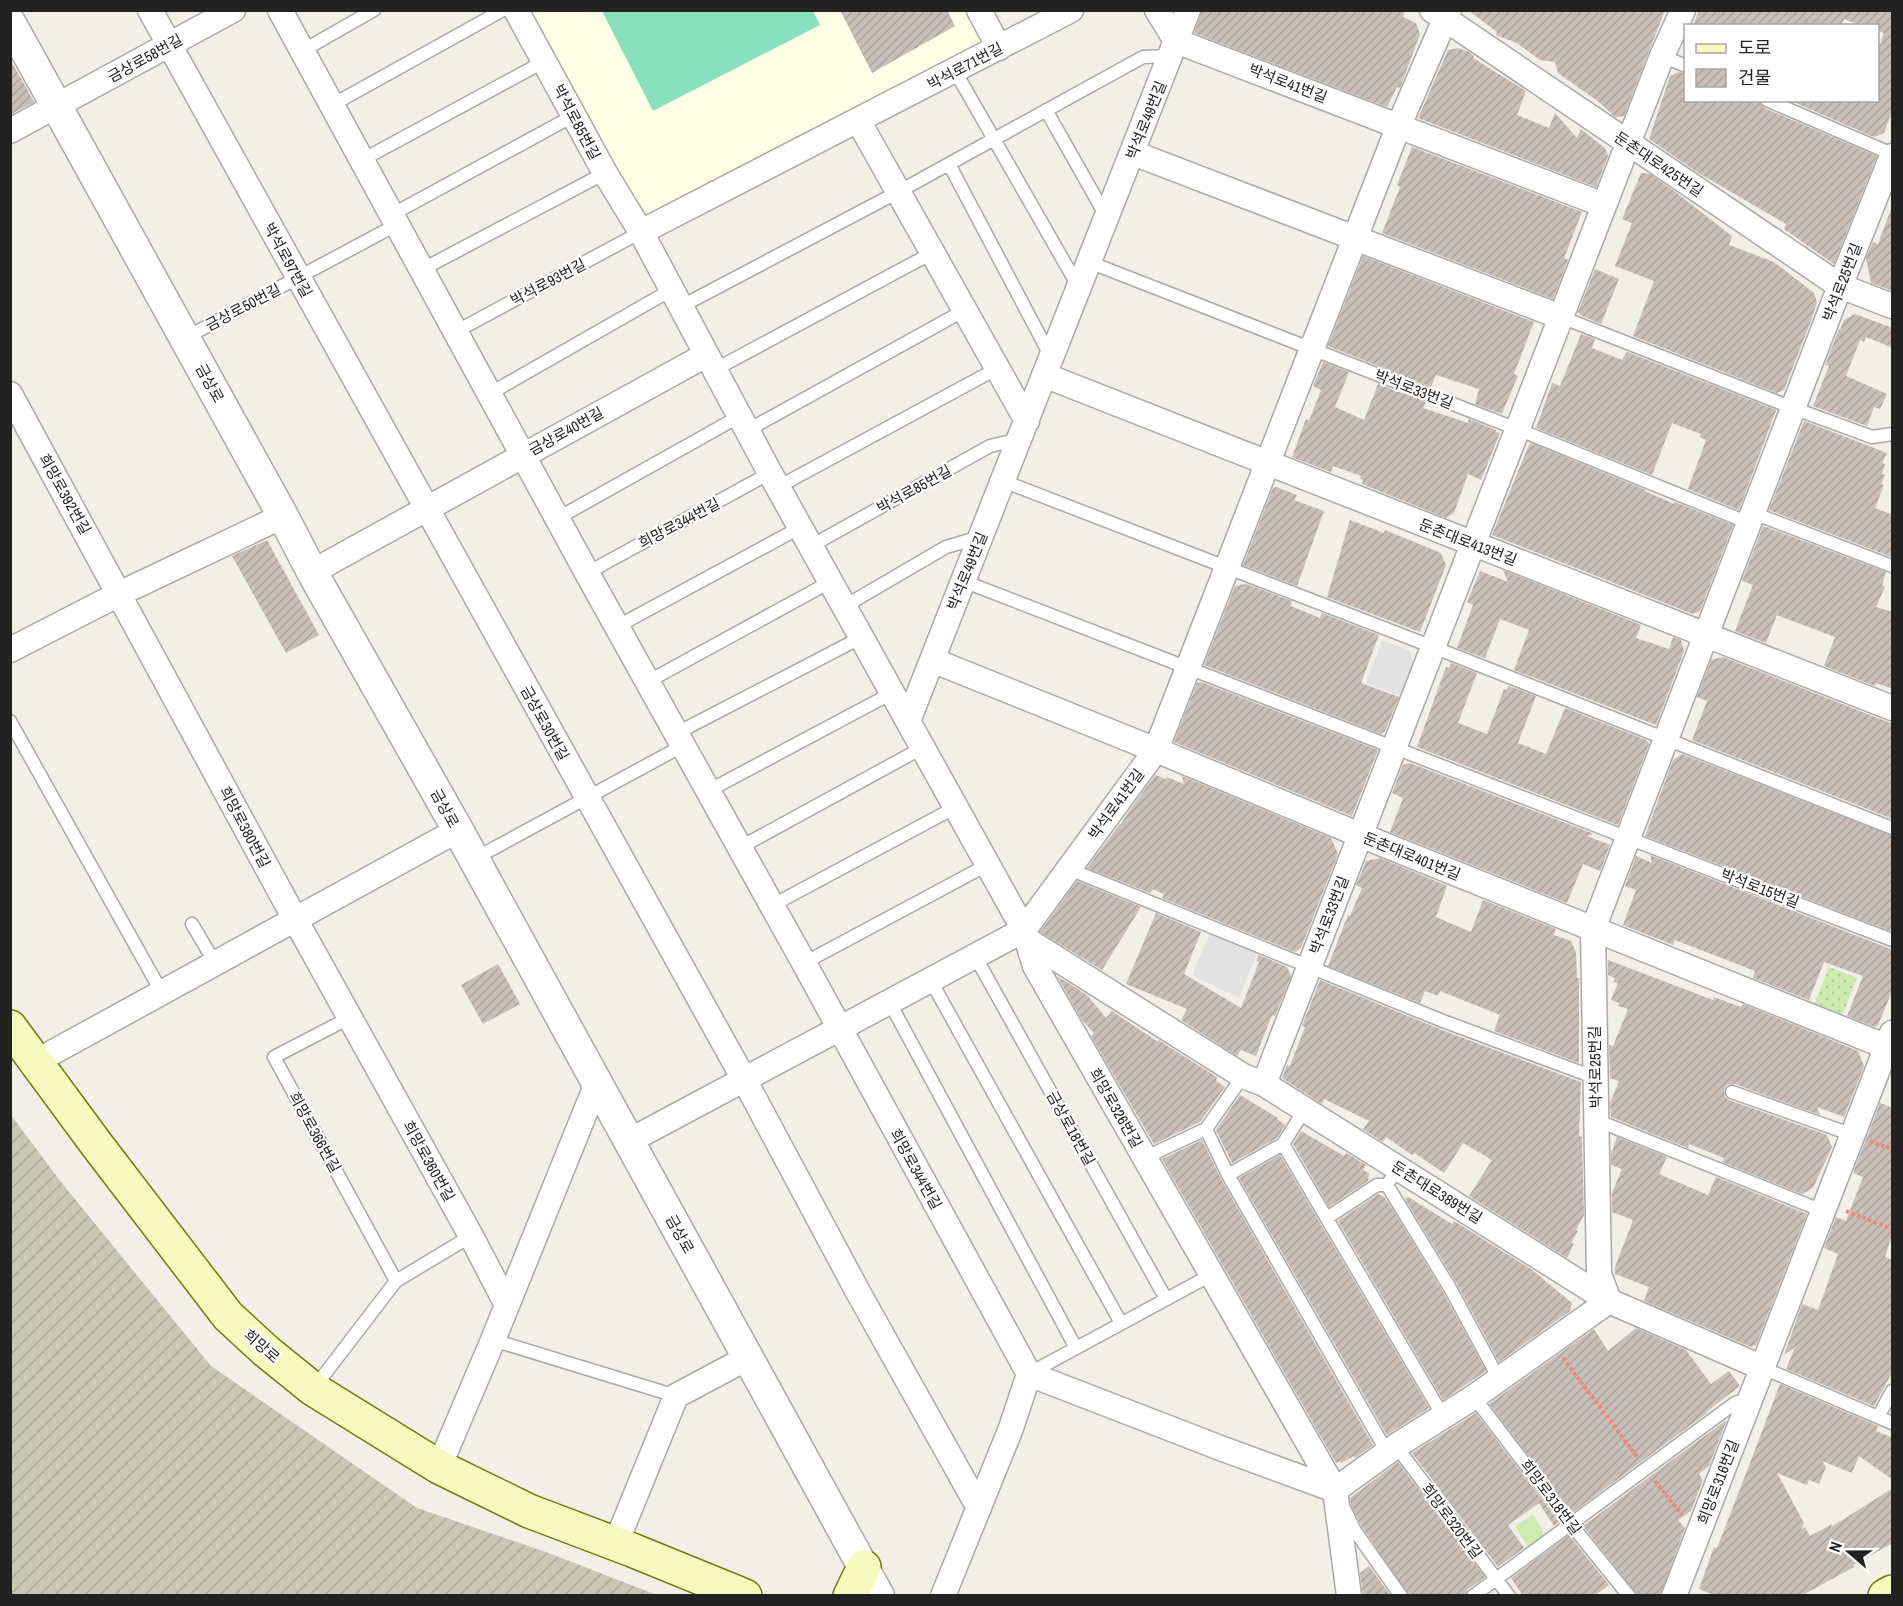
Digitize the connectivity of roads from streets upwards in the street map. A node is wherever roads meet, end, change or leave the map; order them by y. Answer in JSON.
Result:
{"nodes":[{"id":1,"x":150,"y":10,"type":"edge"},
{"id":2,"x":233,"y":10,"type":"edge"},
{"id":3,"x":280,"y":10,"type":"edge"},
{"id":4,"x":516,"y":10,"type":"edge"},
{"id":5,"x":979,"y":10,"type":"edge"},
{"id":6,"x":1071,"y":10,"type":"edge"},
{"id":7,"x":1157,"y":10,"type":"edge"},
{"id":8,"x":1188,"y":10,"type":"edge"},
{"id":9,"x":1683,"y":10,"type":"edge"},
{"id":10,"x":1442,"y":13,"type":"edge"},
{"id":11,"x":10,"y":22,"type":"edge"},
{"id":12,"x":168,"y":45,"type":"junction"},
{"id":13,"x":999,"y":48,"type":"junction"},
{"id":14,"x":1173,"y":48,"type":"junction"},
{"id":15,"x":57,"y":106,"type":"junction"},
{"id":16,"x":859,"y":122,"type":"junction"},
{"id":17,"x":1400,"y":125,"type":"junction"},
{"id":18,"x":10,"y":131,"type":"edge"},
{"id":19,"x":1628,"y":143,"type":"junction"},
{"id":20,"x":1133,"y":153,"type":"junction"},
{"id":21,"x":1893,"y":155,"type":"edge"},
{"id":22,"x":1604,"y":205,"type":"junction"},
{"id":23,"x":641,"y":232,"type":"junction"},
{"id":24,"x":1355,"y":237,"type":"junction"},
{"id":25,"x":1840,"y":286,"type":"junction"},
{"id":26,"x":1893,"y":306,"type":"edge"},
{"id":27,"x":1561,"y":317,"type":"junction"},
{"id":28,"x":710,"y":362,"type":"junction"},
{"id":29,"x":1048,"y":367,"type":"junction"},
{"id":30,"x":10,"y":394,"type":"edge"},
{"id":31,"x":1023,"y":430,"type":"junction"},
{"id":32,"x":522,"y":455,"type":"junction"},
{"id":33,"x":1266,"y":464,"type":"junction"},
{"id":34,"x":426,"y":510,"type":"junction"},
{"id":35,"x":283,"y":516,"type":"junction"},
{"id":36,"x":1473,"y":544,"type":"junction"},
{"id":37,"x":312,"y":572,"type":"junction"},
{"id":38,"x":119,"y":594,"type":"junction"},
{"id":39,"x":1706,"y":635,"type":"junction"},
{"id":40,"x":10,"y":651,"type":"edge"},
{"id":41,"x":932,"y":660,"type":"junction"},
{"id":42,"x":1893,"y":708,"type":"edge"},
{"id":43,"x":908,"y":721,"type":"junction"},
{"id":44,"x":196,"y":735,"type":"joint"},
{"id":45,"x":1156,"y":750,"type":"junction"},
{"id":46,"x":458,"y":830,"type":"junction"},
{"id":47,"x":1360,"y":835,"type":"junction"},
{"id":48,"x":295,"y":919,"type":"junction"},
{"id":49,"x":1593,"y":929,"type":"junction"},
{"id":50,"x":1026,"y":935,"type":"junction"},
{"id":51,"x":349,"y":1018,"type":"joint"},
{"id":52,"x":10,"y":1027,"type":"edge"},
{"id":53,"x":839,"y":1030,"type":"junction"},
{"id":54,"x":1891,"y":1043,"type":"edge"},
{"id":55,"x":37,"y":1061,"type":"junction"},
{"id":56,"x":1254,"y":1080,"type":"junction"},
{"id":57,"x":745,"y":1081,"type":"junction"},
{"id":58,"x":597,"y":1083,"type":"junction"},
{"id":59,"x":629,"y":1141,"type":"junction"},
{"id":60,"x":1609,"y":1301,"type":"junction"},
{"id":61,"x":507,"y":1305,"type":"junction"},
{"id":62,"x":749,"y":1358,"type":"junction"},
{"id":63,"x":1763,"y":1368,"type":"junction"},
{"id":64,"x":1029,"y":1374,"type":"junction"},
{"id":65,"x":439,"y":1467,"type":"junction"},
{"id":66,"x":1335,"y":1490,"type":"junction"},
{"id":67,"x":979,"y":1508,"type":"junction"},
{"id":68,"x":616,"y":1543,"type":"junction"},
{"id":69,"x":857,"y":1581,"type":"edge"},
{"id":70,"x":1893,"y":1592,"type":"edge"},
{"id":71,"x":745,"y":1596,"type":"edge"},
{"id":72,"x":879,"y":1596,"type":"edge"},
{"id":73,"x":943,"y":1596,"type":"edge"},
{"id":74,"x":1349,"y":1596,"type":"edge"},
{"id":75,"x":1674,"y":1596,"type":"edge"},
{"id":76,"x":1885,"y":1596,"type":"edge"}],
"edges":[{"from":1,"to":12,"type":"street","name":"박석로97번길"},
{"from":2,"to":12,"type":"street","name":"금상로58번길"},
{"from":3,"to":32,"type":"street"},
{"from":4,"to":23,"type":"street","name":"박석로85번길"},
{"from":5,"to":13,"type":"street"},
{"from":6,"to":13,"type":"street","name":"박석로71번길"},
{"from":7,"to":14,"type":"street"},
{"from":8,"to":14,"type":"street","name":"박석로49번길"},
{"from":9,"to":19,"type":"street","name":"박석로33번길"},
{"from":10,"to":17,"type":"street","name":"박석로41번길"},
{"from":10,"to":19,"type":"street","name":"둔촌대로425번길"},
{"from":11,"to":15,"type":"street","name":"금상로"},
{"from":12,"to":15,"type":"street","name":"금상로58번길"},
{"from":12,"to":34,"type":"street","name":"박석로97번길"},
{"from":13,"to":16,"type":"street","name":"박석로71번길"},
{"from":14,"to":17,"type":"street","name":"박석로41번길"},
{"from":14,"to":20,"type":"street","name":"박석로49번길"},
{"from":15,"to":18,"type":"street","name":"금상로58번길"},
{"from":15,"to":35,"type":"street","name":"금상로"},
{"from":16,"to":23,"type":"street"},
{"from":16,"to":31,"type":"street"},
{"from":17,"to":22,"type":"street"},
{"from":17,"to":24,"type":"street","name":"박석로41번길"},
{"from":19,"to":22,"type":"street","name":"박석로33번길"},
{"from":19,"to":25,"type":"street","name":"둔촌대로425번길"},
{"from":20,"to":24,"type":"street"},
{"from":20,"to":29,"type":"street","name":"박석로49번길"},
{"from":21,"to":25,"type":"street","name":"박석로25번길"},
{"from":22,"to":27,"type":"street","name":"박석로33번길"},
{"from":23,"to":28,"type":"street","name":"박석로85번길"},
{"from":24,"to":27,"type":"street"},
{"from":24,"to":33,"type":"street","name":"박석로41번길"},
{"from":25,"to":26,"type":"street","name":"둔촌대로425번길"},
{"from":25,"to":39,"type":"street","name":"박석로25번길"},
{"from":27,"to":36,"type":"street","name":"박석로33번길"},
{"from":28,"to":32,"type":"street","name":"금상로40번길"},
{"from":28,"to":43,"type":"street","name":"박석로85번길"},
{"from":29,"to":31,"type":"street","name":"박석로49번길"},
{"from":29,"to":33,"type":"street","name":"둔촌대로413번길"},
{"from":30,"to":38,"type":"street","name":"희망로392번길"},
{"from":31,"to":41,"type":"street","name":"박석로49번길"},
{"from":32,"to":34,"type":"street","name":"금상로40번길"},
{"from":32,"to":53,"type":"street","name":"희망로344번길"},
{"from":33,"to":36,"type":"street","name":"둔촌대로413번길"},
{"from":33,"to":45,"type":"street","name":"박석로41번길"},
{"from":34,"to":37,"type":"street","name":"금상로40번길"},
{"from":34,"to":57,"type":"street","name":"금상로30번길"},
{"from":35,"to":37,"type":"street","name":"금상로"},
{"from":35,"to":38,"type":"street"},
{"from":36,"to":39,"type":"street","name":"둔촌대로413번길"},
{"from":36,"to":47,"type":"street","name":"박석로33번길"},
{"from":37,"to":46,"type":"street","name":"금상로"},
{"from":38,"to":40,"type":"street"},
{"from":38,"to":44,"type":"street","name":"희망로392번길"},
{"from":39,"to":42,"type":"street","name":"둔촌대로413번길"},
{"from":39,"to":49,"type":"street","name":"박석로25번길"},
{"from":41,"to":43,"type":"street","name":"박석로49번길"},
{"from":41,"to":45,"type":"street","name":"둔촌대로401번길"},
{"from":43,"to":50,"type":"street","name":"희망로326번길"},
{"from":44,"to":48,"type":"street","name":"희망로380번길"},
{"from":45,"to":47,"type":"street","name":"둔촌대로401번길"},
{"from":45,"to":50,"type":"street","name":"박석로41번길"},
{"from":46,"to":48,"type":"street"},
{"from":46,"to":58,"type":"street","name":"금상로"},
{"from":47,"to":49,"type":"street","name":"둔촌대로401번길"},
{"from":47,"to":56,"type":"street","name":"박석로33번길"},
{"from":48,"to":51,"type":"street","name":"희망로380번길"},
{"from":48,"to":55,"type":"street"},
{"from":49,"to":54,"type":"street","name":"둔촌대로401번길"},
{"from":49,"to":60,"type":"street","name":"박석로25번길"},
{"from":50,"to":53,"type":"street"},
{"from":50,"to":56,"type":"street","name":"둔촌대로389번길"},
{"from":50,"to":66,"type":"street","name":"희망로326번길"},
{"from":51,"to":61,"type":"street","name":"희망로360번길"},
{"from":52,"to":55,"type":"main road","name":"희망로"},
{"from":53,"to":57,"type":"street"},
{"from":53,"to":64,"type":"street","name":"희망로344번길"},
{"from":54,"to":63,"type":"street"},
{"from":55,"to":65,"type":"main road","name":"희망로"},
{"from":56,"to":60,"type":"street","name":"둔촌대로389번길"},
{"from":57,"to":59,"type":"street"},
{"from":57,"to":67,"type":"street"},
{"from":58,"to":59,"type":"street","name":"금상로"},
{"from":58,"to":61,"type":"street"},
{"from":59,"to":62,"type":"street","name":"금상로"},
{"from":60,"to":63,"type":"street","name":"둔촌대로389번길"},
{"from":60,"to":66,"type":"street"},
{"from":61,"to":65,"type":"street"},
{"from":62,"to":68,"type":"street"},
{"from":62,"to":69,"type":"street","name":"금상로"},
{"from":63,"to":75,"type":"street","name":"희망로316번길"},
{"from":64,"to":66,"type":"street"},
{"from":64,"to":67,"type":"street"},
{"from":65,"to":68,"type":"main road","name":"희망로"},
{"from":66,"to":74,"type":"street","name":"희망로326번길"},
{"from":67,"to":73,"type":"street"},
{"from":68,"to":71,"type":"main road","name":"희망로"},
{"from":69,"to":72,"type":"street","name":"금상로"},
{"from":70,"to":76,"type":"main road"}]}
